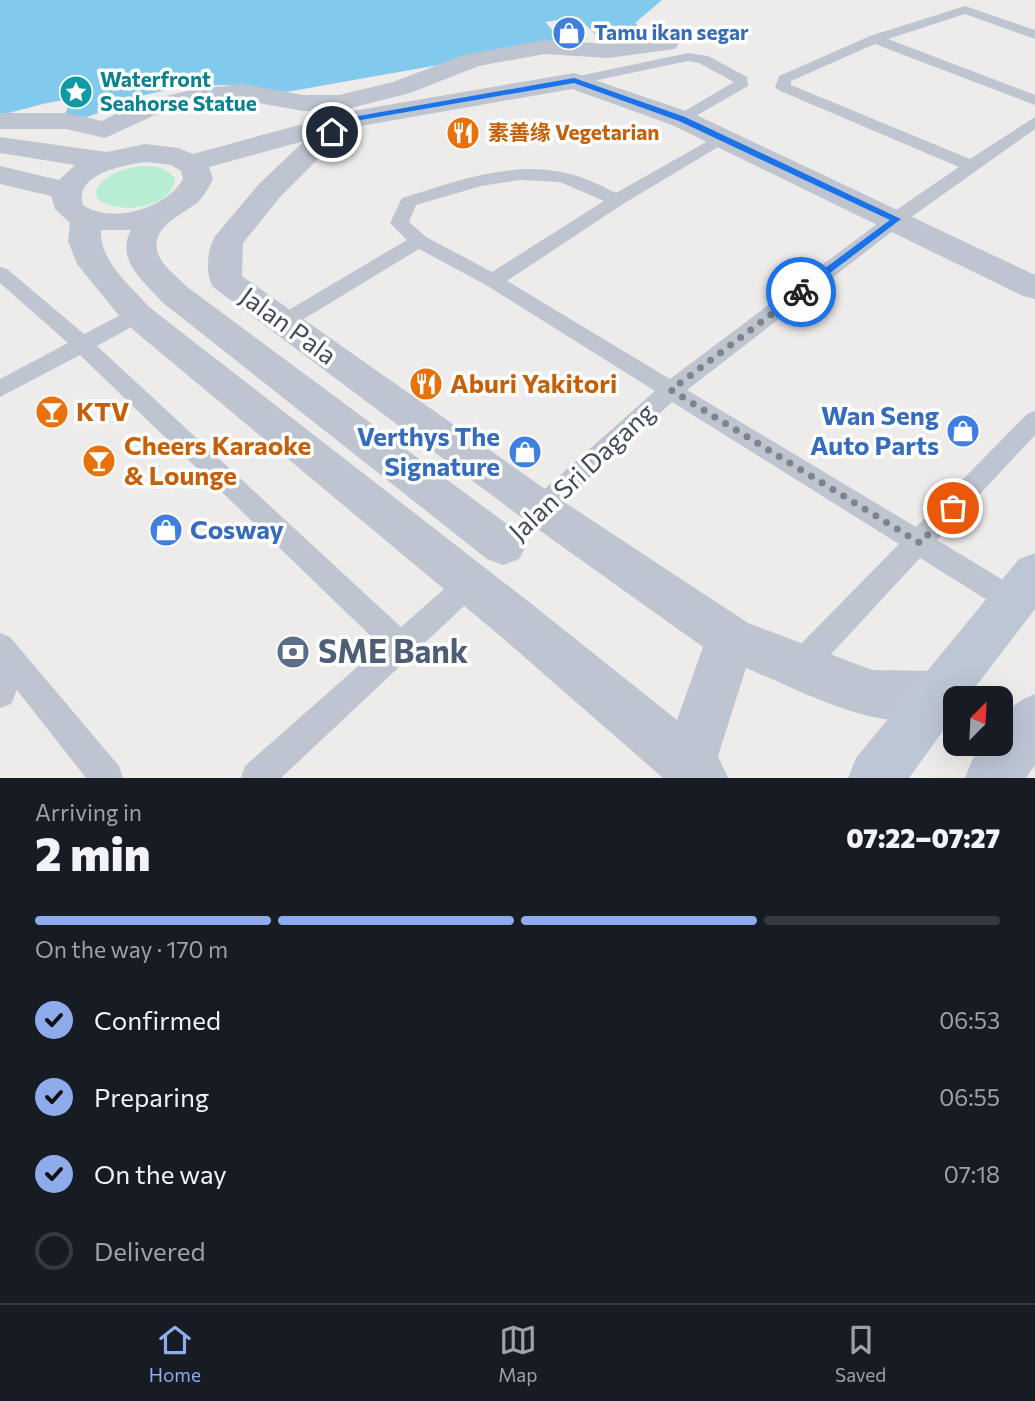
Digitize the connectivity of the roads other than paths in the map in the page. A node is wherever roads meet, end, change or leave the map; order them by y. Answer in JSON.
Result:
{"nodes":[{"id":1,"x":639,"y":31,"type":"dead end"},
{"id":2,"x":1035,"y":35,"type":"edge"},
{"id":3,"x":875,"y":39,"type":"junction"},
{"id":4,"x":667,"y":44,"type":"junction"},
{"id":5,"x":696,"y":58,"type":"junction"},
{"id":6,"x":574,"y":81,"type":"junction"},
{"id":7,"x":1035,"y":100,"type":"edge"},
{"id":8,"x":64,"y":101,"type":"dead end"},
{"id":9,"x":303,"y":103,"type":"junction"},
{"id":10,"x":252,"y":111,"type":"dead end"},
{"id":11,"x":209,"y":118,"type":"dead end"},
{"id":12,"x":682,"y":119,"type":"junction"},
{"id":13,"x":11,"y":120,"type":"edge"},
{"id":14,"x":347,"y":120,"type":"junction"},
{"id":15,"x":1035,"y":122,"type":"edge"},
{"id":16,"x":105,"y":130,"type":"junction"},
{"id":17,"x":722,"y":138,"type":"junction"},
{"id":18,"x":0,"y":145,"type":"edge"},
{"id":19,"x":108,"y":161,"type":"junction"},
{"id":20,"x":191,"y":163,"type":"junction"},
{"id":21,"x":971,"y":166,"type":"junction"},
{"id":22,"x":0,"y":175,"type":"edge"},
{"id":23,"x":67,"y":191,"type":"junction"},
{"id":24,"x":617,"y":200,"type":"junction"},
{"id":25,"x":154,"y":216,"type":"junction"},
{"id":26,"x":86,"y":219,"type":"junction"},
{"id":27,"x":896,"y":219,"type":"junction"},
{"id":28,"x":419,"y":241,"type":"junction"},
{"id":29,"x":0,"y":273,"type":"edge"},
{"id":30,"x":493,"y":281,"type":"junction"},
{"id":31,"x":1035,"y":288,"type":"edge"},
{"id":32,"x":174,"y":294,"type":"junction"},
{"id":33,"x":137,"y":314,"type":"junction"},
{"id":34,"x":282,"y":323,"type":"junction"},
{"id":35,"x":82,"y":344,"type":"junction"},
{"id":36,"x":0,"y":388,"type":"edge"},
{"id":37,"x":671,"y":390,"type":"junction"},
{"id":38,"x":1035,"y":420,"type":"edge"},
{"id":39,"x":540,"y":508,"type":"junction"},
{"id":40,"x":920,"y":543,"type":"junction"},
{"id":41,"x":503,"y":546,"type":"junction"},
{"id":42,"x":470,"y":583,"type":"junction"},
{"id":43,"x":1024,"y":587,"type":"edge"},
{"id":44,"x":731,"y":639,"type":"junction"},
{"id":45,"x":401,"y":646,"type":"junction"},
{"id":46,"x":6,"y":654,"type":"edge"},
{"id":47,"x":799,"y":667,"type":"junction"},
{"id":48,"x":0,"y":694,"type":"edge"},
{"id":49,"x":938,"y":695,"type":"junction"},
{"id":50,"x":1035,"y":720,"type":"edge"},
{"id":51,"x":689,"y":774,"type":"edge"},
{"id":52,"x":107,"y":778,"type":"edge"},
{"id":53,"x":257,"y":778,"type":"edge"},
{"id":54,"x":876,"y":778,"type":"edge"},
{"id":55,"x":993,"y":778,"type":"edge"}],
"edges":[{"from":1,"to":4,"type":"street"},
{"from":2,"to":3,"type":"lane"},
{"from":3,"to":7,"type":"lane"},
{"from":3,"to":21,"type":"lane"},
{"from":4,"to":5,"type":"street"},
{"from":4,"to":9,"type":"street"},
{"from":5,"to":6,"type":"lane"},
{"from":5,"to":12,"type":"lane"},
{"from":6,"to":12,"type":"street","name":"Jalan Pala"},
{"from":6,"to":14,"type":"street","name":"Jalan Pala"},
{"from":8,"to":13,"type":"street"},
{"from":9,"to":10,"type":"street"},
{"from":9,"to":16,"type":"street"},
{"from":11,"to":16,"type":"street"},
{"from":12,"to":17,"type":"street","name":"Jalan Pala"},
{"from":13,"to":16,"type":"street"},
{"from":14,"to":20,"type":"street"},
{"from":14,"to":34,"type":"street","name":"Jalan Pala"},
{"from":15,"to":21,"type":"lane","name":"Jalan Sri Dagang"},
{"from":17,"to":24,"type":"lane"},
{"from":17,"to":27,"type":"street","name":"Jalan Pala"},
{"from":18,"to":19,"type":"street"},
{"from":19,"to":20,"type":"street"},
{"from":19,"to":23,"type":"street"},
{"from":20,"to":25,"type":"street"},
{"from":21,"to":27,"type":"lane","name":"Jalan Sri Dagang"},
{"from":22,"to":23,"type":"street"},
{"from":23,"to":26,"type":"street"},
{"from":24,"to":28,"type":"lane"},
{"from":24,"to":30,"type":"lane"},
{"from":25,"to":26,"type":"street"},
{"from":25,"to":32,"type":"street"},
{"from":26,"to":33,"type":"street"},
{"from":27,"to":31,"type":"street","name":"Jalan Pala"},
{"from":27,"to":37,"type":"lane","name":"Jalan Sri Dagang"},
{"from":28,"to":30,"type":"lane"},
{"from":28,"to":34,"type":"lane"},
{"from":29,"to":35,"type":"lane"},
{"from":30,"to":37,"type":"lane"},
{"from":32,"to":33,"type":"street"},
{"from":32,"to":41,"type":"street"},
{"from":33,"to":35,"type":"lane"},
{"from":33,"to":42,"type":"street"},
{"from":34,"to":39,"type":"street","name":"Jalan Pala"},
{"from":35,"to":36,"type":"lane"},
{"from":35,"to":45,"type":"lane"},
{"from":37,"to":39,"type":"lane","name":"Jalan Sri Dagang"},
{"from":37,"to":40,"type":"lane"},
{"from":38,"to":40,"type":"lane"},
{"from":39,"to":41,"type":"street","name":"Jalan Sri Dagang"},
{"from":39,"to":44,"type":"street","name":"Jalan Pala"},
{"from":40,"to":43,"type":"lane"},
{"from":40,"to":47,"type":"lane"},
{"from":41,"to":42,"type":"street","name":"Jalan Sri Dagang"},
{"from":42,"to":45,"type":"lane","name":"Jalan Sri Dagang"},
{"from":42,"to":51,"type":"street"},
{"from":43,"to":49,"type":"street"},
{"from":44,"to":47,"type":"street","name":"Jalan Pala"},
{"from":44,"to":51,"type":"street"},
{"from":45,"to":53,"type":"lane","name":"Jalan Sri Dagang"},
{"from":46,"to":48,"type":"lane"},
{"from":46,"to":52,"type":"lane"},
{"from":47,"to":49,"type":"street","name":"Jalan Pala"},
{"from":49,"to":54,"type":"street"},
{"from":50,"to":55,"type":"street"}]}
